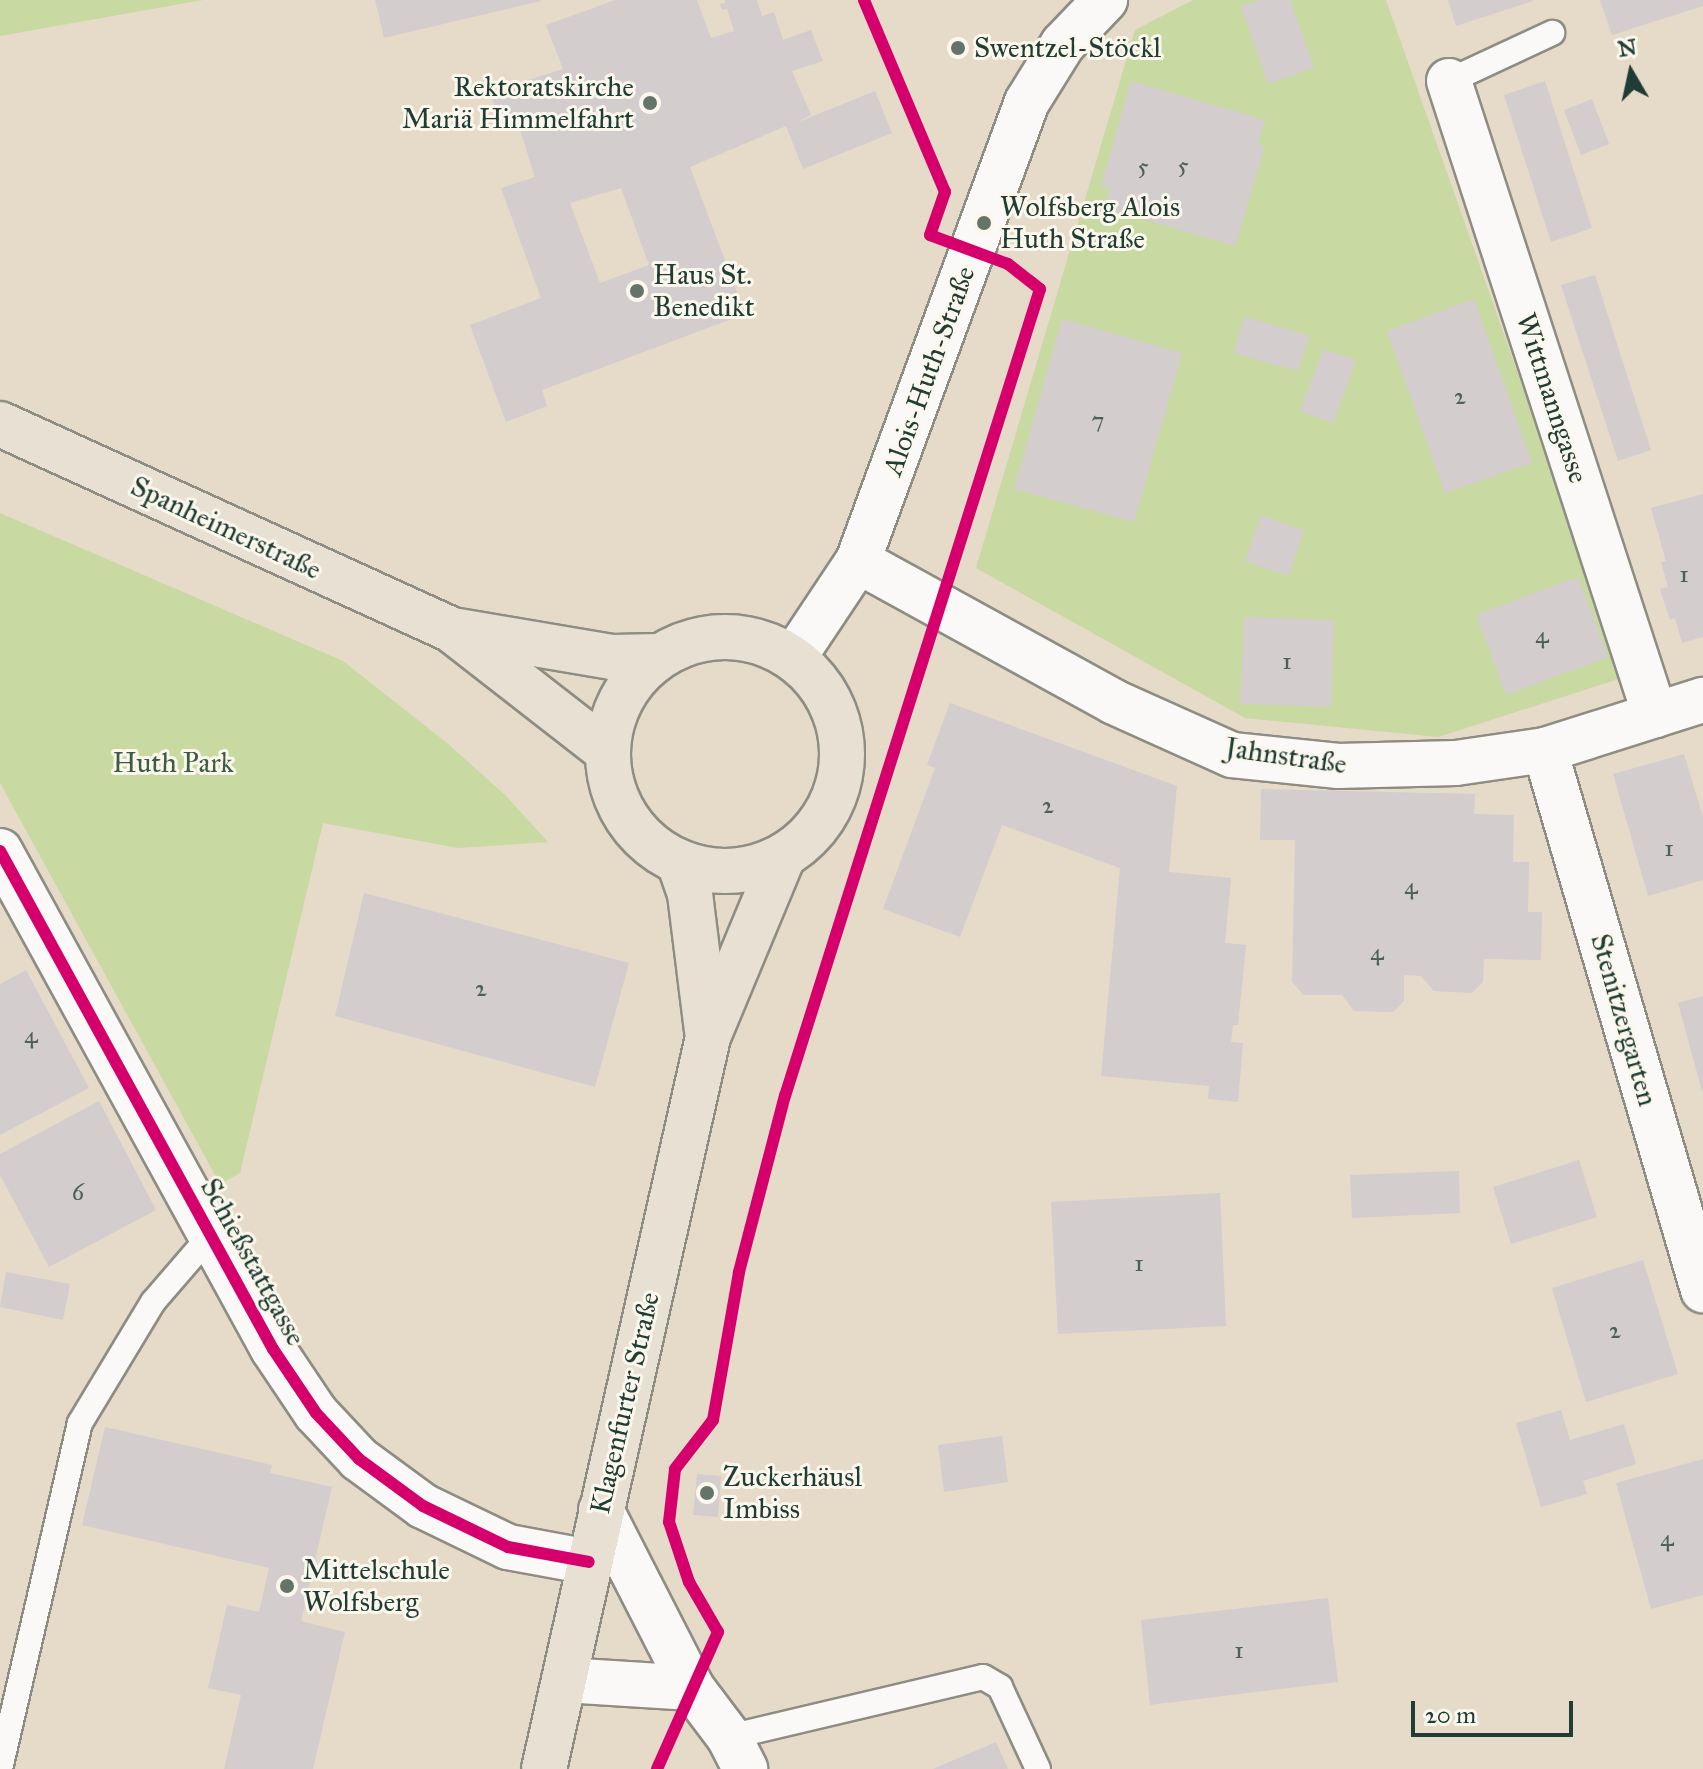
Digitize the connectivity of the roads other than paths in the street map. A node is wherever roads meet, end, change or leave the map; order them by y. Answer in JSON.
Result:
{"nodes":[{"id":1,"x":1105,"y":0,"type":"edge"},
{"id":2,"x":1552,"y":33,"type":"dead end"},
{"id":3,"x":1449,"y":81,"type":"joint"},
{"id":4,"x":0,"y":424,"type":"edge"},
{"id":5,"x":858,"y":561,"type":"junction"},
{"id":6,"x":452,"y":630,"type":"junction"},
{"id":7,"x":659,"y":656,"type":"junction"},
{"id":8,"x":794,"y":657,"type":"junction"},
{"id":9,"x":1703,"y":700,"type":"edge"},
{"id":10,"x":1655,"y":715,"type":"junction"},
{"id":11,"x":1545,"y":750,"type":"junction"},
{"id":12,"x":607,"y":751,"type":"junction"},
{"id":13,"x":0,"y":851,"type":"edge"},
{"id":14,"x":783,"y":857,"type":"junction"},
{"id":15,"x":679,"y":862,"type":"junction"},
{"id":16,"x":708,"y":1037,"type":"junction"},
{"id":17,"x":210,"y":1236,"type":"junction"},
{"id":18,"x":1703,"y":1290,"type":"edge"},
{"id":19,"x":601,"y":1510,"type":"junction"},
{"id":20,"x":589,"y":1562,"type":"junction"},
{"id":21,"x":564,"y":1680,"type":"junction"},
{"id":22,"x":692,"y":1688,"type":"junction"},
{"id":23,"x":737,"y":1753,"type":"edge"},
{"id":24,"x":0,"y":1769,"type":"edge"},
{"id":25,"x":544,"y":1769,"type":"edge"},
{"id":26,"x":1038,"y":1769,"type":"edge"}],
"edges":[{"from":1,"to":5,"type":"street","name":"Alois-Huth-Straße"},
{"from":2,"to":3,"type":"lane"},
{"from":3,"to":10,"type":"street","name":"Wittmanngasse"},
{"from":4,"to":6,"type":"main road","name":"Spanheimerstraße"},
{"from":5,"to":8,"type":"street","name":"Alois-Huth-Straße"},
{"from":5,"to":11,"type":"street","name":"Jahnstraße"},
{"from":6,"to":7,"type":"main road","name":"Spanheimerstraße"},
{"from":6,"to":12,"type":"main road","name":"Spanheimerstraße"},
{"from":7,"to":8,"type":"main road"},
{"from":7,"to":12,"type":"main road"},
{"from":8,"to":14,"type":"main road"},
{"from":9,"to":10,"type":"street","name":"Jahnstraße"},
{"from":10,"to":11,"type":"street","name":"Jahnstraße"},
{"from":11,"to":18,"type":"street","name":"Stenitzergarten"},
{"from":12,"to":15,"type":"main road"},
{"from":13,"to":17,"type":"street","name":"Schießstattgasse"},
{"from":14,"to":15,"type":"main road"},
{"from":14,"to":16,"type":"main road","name":"Klagenfurter Straße"},
{"from":15,"to":16,"type":"main road","name":"Klagenfurter Straße"},
{"from":16,"to":19,"type":"main road","name":"Klagenfurter Straße"},
{"from":17,"to":20,"type":"street","name":"Schießstattgasse"},
{"from":17,"to":24,"type":"lane"},
{"from":19,"to":20,"type":"main road","name":"Klagenfurter Straße"},
{"from":19,"to":22,"type":"street"},
{"from":20,"to":21,"type":"main road","name":"Klagenfurter Straße"},
{"from":21,"to":22,"type":"street"},
{"from":21,"to":25,"type":"main road","name":"Klagenfurter Straße"},
{"from":22,"to":23,"type":"street"},
{"from":23,"to":26,"type":"lane"}]}
